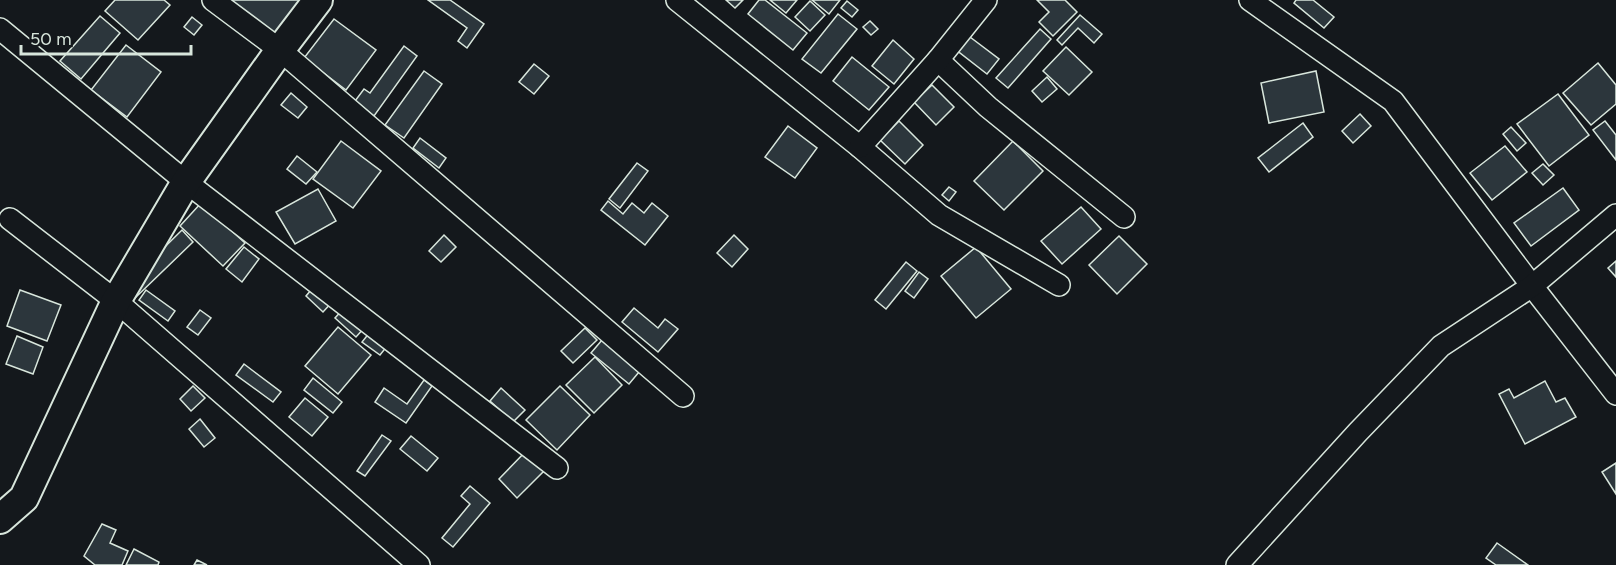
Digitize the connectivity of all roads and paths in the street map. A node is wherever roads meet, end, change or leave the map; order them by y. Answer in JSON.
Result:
{"nodes":[{"id":1,"x":213,"y":0,"type":"edge"},
{"id":2,"x":318,"y":0,"type":"edge"},
{"id":3,"x":676,"y":0,"type":"edge"},
{"id":4,"x":986,"y":0,"type":"edge"},
{"id":5,"x":1250,"y":0,"type":"edge"},
{"id":6,"x":0,"y":29,"type":"edge"},
{"id":7,"x":280,"y":50,"type":"junction"},
{"id":8,"x":938,"y":60,"type":"junction"},
{"id":9,"x":860,"y":147,"type":"junction"},
{"id":10,"x":186,"y":182,"type":"junction"},
{"id":11,"x":1616,"y":215,"type":"edge"},
{"id":12,"x":1124,"y":217,"type":"dead end"},
{"id":13,"x":10,"y":219,"type":"dead end"},
{"id":14,"x":1059,"y":285,"type":"dead end"},
{"id":15,"x":1532,"y":286,"type":"junction"},
{"id":16,"x":116,"y":301,"type":"junction"},
{"id":17,"x":1616,"y":394,"type":"edge"},
{"id":18,"x":683,"y":396,"type":"dead end"},
{"id":19,"x":557,"y":468,"type":"dead end"},
{"id":20,"x":0,"y":519,"type":"edge"},
{"id":21,"x":419,"y":565,"type":"edge"},
{"id":22,"x":1237,"y":565,"type":"edge"}],
"edges":[{"from":1,"to":7,"type":"street"},
{"from":2,"to":7,"type":"street"},
{"from":3,"to":9,"type":"street"},
{"from":4,"to":8,"type":"street"},
{"from":5,"to":15,"type":"street"},
{"from":6,"to":10,"type":"street"},
{"from":7,"to":10,"type":"street"},
{"from":7,"to":18,"type":"street"},
{"from":8,"to":9,"type":"street"},
{"from":8,"to":12,"type":"street"},
{"from":9,"to":14,"type":"street"},
{"from":10,"to":16,"type":"street"},
{"from":10,"to":19,"type":"street"},
{"from":11,"to":15,"type":"street"},
{"from":13,"to":16,"type":"street"},
{"from":15,"to":17,"type":"street"},
{"from":15,"to":22,"type":"street"},
{"from":16,"to":20,"type":"street"},
{"from":16,"to":21,"type":"street"}]}
